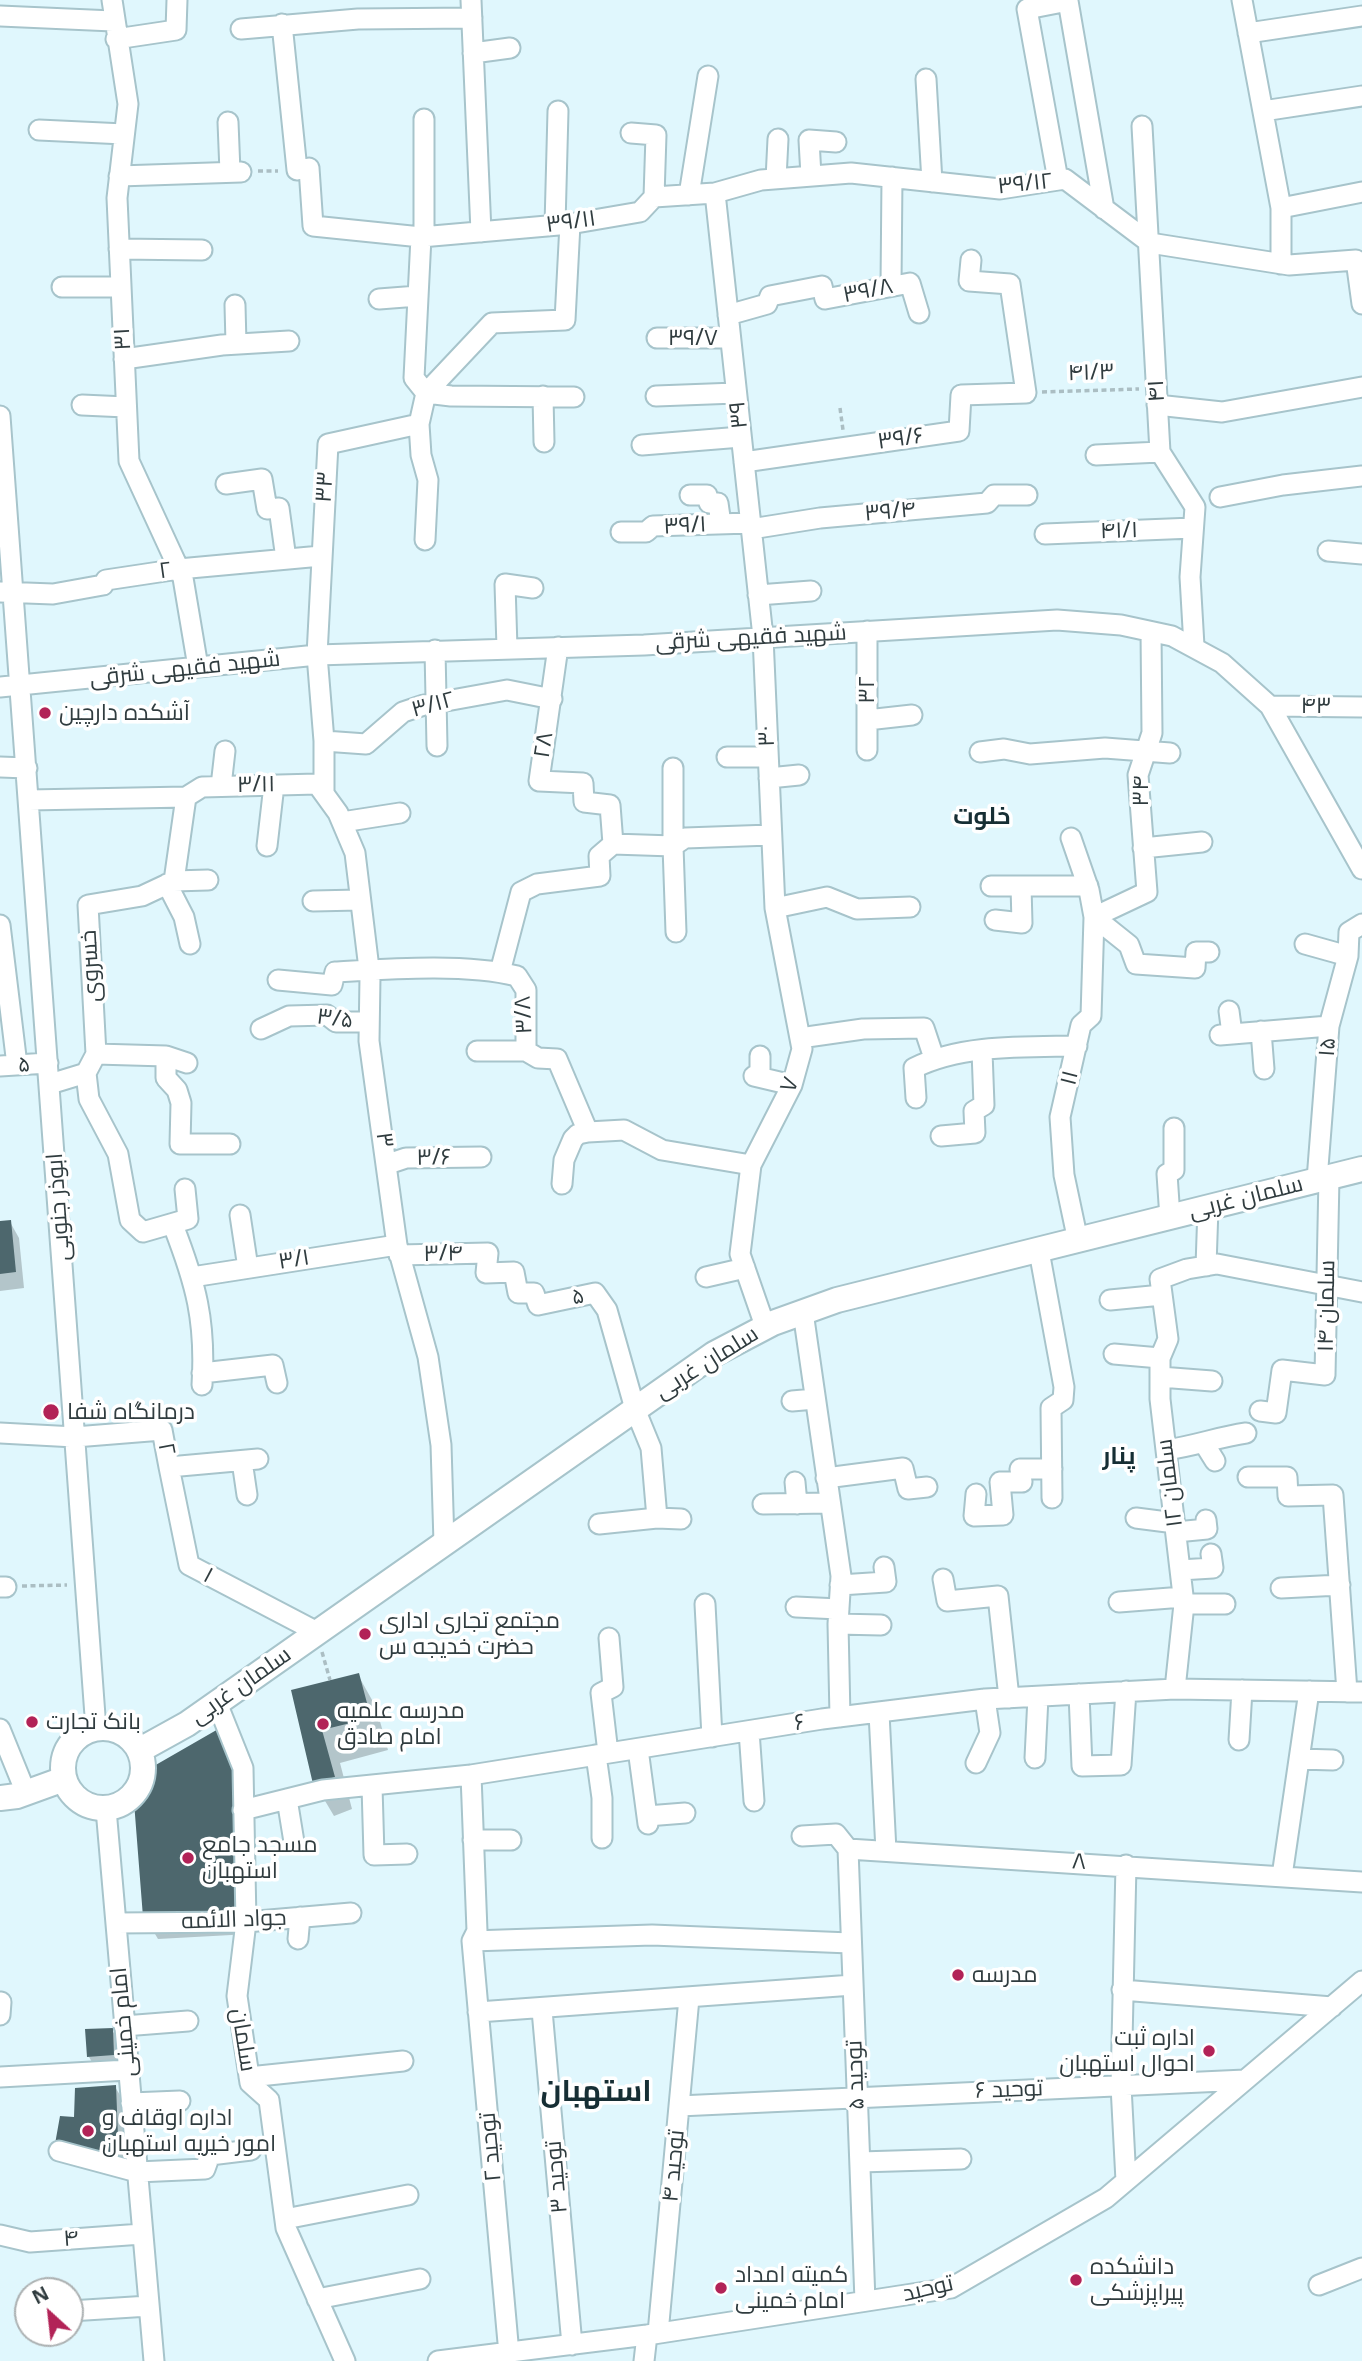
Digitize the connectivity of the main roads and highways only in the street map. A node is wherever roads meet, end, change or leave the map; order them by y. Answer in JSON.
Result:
{"nodes":[{"id":1,"x":1362,"y":1169,"type":"edge"},
{"id":2,"x":139,"y":1750,"type":"junction"},
{"id":3,"x":64,"y":1779,"type":"junction"},
{"id":4,"x":0,"y":1798,"type":"edge"}],
"edges":[{"from":1,"to":2,"type":"main road","name":"سلمان غربی"},
{"from":2,"to":3,"type":"main road"},
{"from":2,"to":3,"type":"main road"},
{"from":3,"to":4,"type":"main road"}]}
